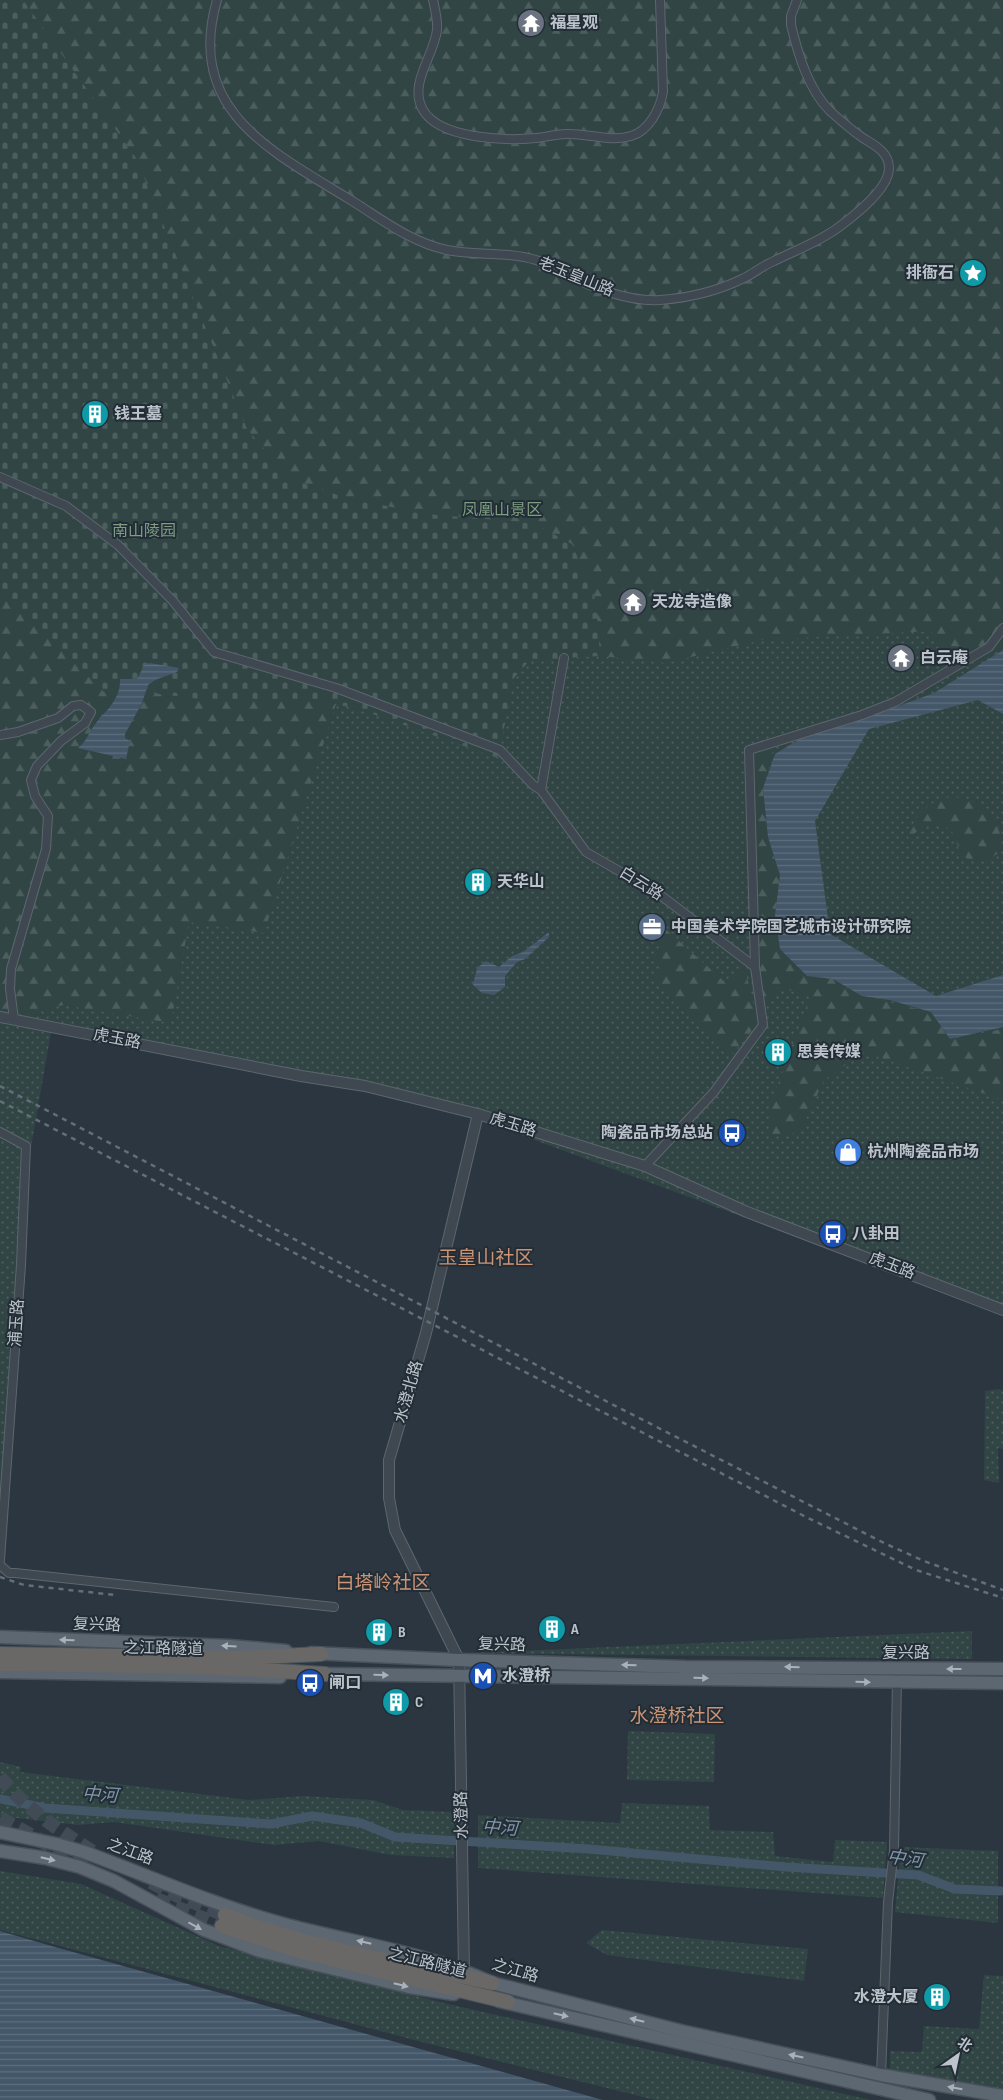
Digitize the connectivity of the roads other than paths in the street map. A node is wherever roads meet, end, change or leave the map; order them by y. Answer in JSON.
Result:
{"nodes":[{"id":1,"x":217,"y":0,"type":"edge"},
{"id":2,"x":433,"y":0,"type":"edge"},
{"id":3,"x":660,"y":0,"type":"edge"},
{"id":4,"x":797,"y":0,"type":"edge"},
{"id":5,"x":0,"y":477,"type":"edge"},
{"id":6,"x":1003,"y":628,"type":"edge"},
{"id":7,"x":564,"y":658,"type":"dead end"},
{"id":8,"x":0,"y":735,"type":"edge"},
{"id":9,"x":540,"y":790,"type":"junction"},
{"id":10,"x":755,"y":967,"type":"junction"},
{"id":11,"x":0,"y":1016,"type":"edge"},
{"id":12,"x":14,"y":1019,"type":"junction"},
{"id":13,"x":478,"y":1114,"type":"junction"},
{"id":14,"x":0,"y":1132,"type":"edge"},
{"id":15,"x":645,"y":1166,"type":"junction"},
{"id":16,"x":1003,"y":1310,"type":"edge"},
{"id":17,"x":0,"y":1560,"type":"edge"},
{"id":18,"x":0,"y":1565,"type":"edge"},
{"id":19,"x":334,"y":1607,"type":"dead end"},
{"id":20,"x":0,"y":1637,"type":"edge"},
{"id":21,"x":0,"y":1654,"type":"edge"},
{"id":22,"x":321,"y":1654,"type":"junction"},
{"id":23,"x":459,"y":1660,"type":"junction"},
{"id":24,"x":0,"y":1664,"type":"edge"},
{"id":25,"x":896,"y":1669,"type":"junction"},
{"id":26,"x":1003,"y":1669,"type":"edge"},
{"id":27,"x":0,"y":1672,"type":"edge"},
{"id":28,"x":325,"y":1674,"type":"junction"},
{"id":29,"x":460,"y":1677,"type":"junction"},
{"id":30,"x":898,"y":1682,"type":"junction"},
{"id":31,"x":1003,"y":1683,"type":"edge"},
{"id":32,"x":0,"y":1832,"type":"edge"},
{"id":33,"x":0,"y":1851,"type":"edge"},
{"id":34,"x":464,"y":1970,"type":"junction"},
{"id":35,"x":492,"y":1983,"type":"junction"},
{"id":36,"x":508,"y":2002,"type":"junction"},
{"id":37,"x":881,"y":2075,"type":"junction"},
{"id":38,"x":1003,"y":2096,"type":"edge"},
{"id":39,"x":929,"y":2100,"type":"edge"}],
"edges":[{"from":1,"to":4,"type":"street","name":"老玉皇山路"},
{"from":2,"to":3,"type":"street"},
{"from":5,"to":9,"type":"street","name":"白云路"},
{"from":6,"to":10,"type":"street"},
{"from":7,"to":9,"type":"street"},
{"from":8,"to":12,"type":"street"},
{"from":9,"to":10,"type":"street","name":"白云路"},
{"from":10,"to":15,"type":"street"},
{"from":11,"to":12,"type":"street","name":"虎玉路"},
{"from":12,"to":13,"type":"street","name":"虎玉路"},
{"from":13,"to":15,"type":"street","name":"虎玉路"},
{"from":13,"to":23,"type":"street","name":"水澄北路"},
{"from":14,"to":17,"type":"street","name":"浦玉路"},
{"from":15,"to":16,"type":"street","name":"虎玉路"},
{"from":18,"to":19,"type":"street"},
{"from":22,"to":20,"type":"main road","name":"复兴路","one_way":true},
{"from":21,"to":22,"type":"highway","name":"之江路隧道"},
{"from":22,"to":23,"type":"main road","name":"复兴路"},
{"from":25,"to":23,"type":"main road","name":"复兴路","one_way":true},
{"from":23,"to":29,"type":"street","name":"水澄路"},
{"from":24,"to":28,"type":"highway","name":"之江路隧道"},
{"from":26,"to":25,"type":"main road","name":"复兴路","one_way":true},
{"from":25,"to":30,"type":"street"},
{"from":27,"to":28,"type":"main road","name":"复兴路"},
{"from":28,"to":29,"type":"main road","name":"复兴路","one_way":true},
{"from":29,"to":30,"type":"main road","name":"复兴路","one_way":true},
{"from":29,"to":34,"type":"street","name":"水澄路"},
{"from":30,"to":31,"type":"main road","name":"复兴路"},
{"from":30,"to":37,"type":"street"},
{"from":34,"to":32,"type":"main road","name":"之江路","one_way":true},
{"from":33,"to":36,"type":"main road","name":"之江路","one_way":true},
{"from":34,"to":35,"type":"main road","name":"之江路"},
{"from":35,"to":36,"type":"highway","name":"之江路隧道"},
{"from":37,"to":35,"type":"main road","name":"之江路","one_way":true},
{"from":36,"to":39,"type":"main road","name":"之江路","one_way":true},
{"from":38,"to":37,"type":"main road","name":"之江路","one_way":true}]}
